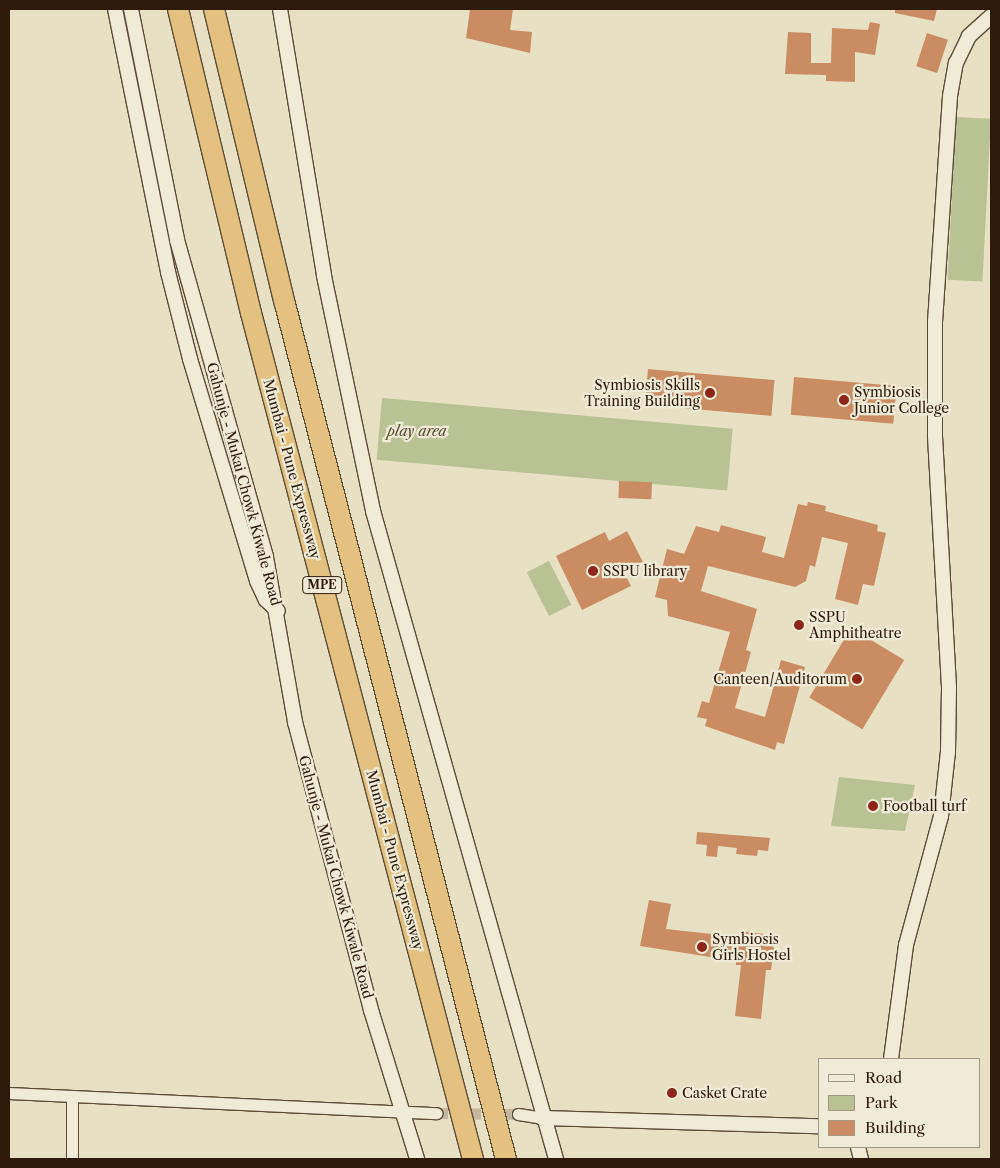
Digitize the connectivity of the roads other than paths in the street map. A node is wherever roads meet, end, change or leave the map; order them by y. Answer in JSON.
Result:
{"nodes":[{"id":1,"x":115,"y":9,"type":"edge"},
{"id":2,"x":131,"y":9,"type":"edge"},
{"id":3,"x":178,"y":9,"type":"edge"},
{"id":4,"x":214,"y":9,"type":"edge"},
{"id":5,"x":280,"y":9,"type":"edge"},
{"id":6,"x":991,"y":16,"type":"edge"},
{"id":7,"x":278,"y":612,"type":"junction"},
{"id":8,"x":890,"y":1058,"type":"edge"},
{"id":9,"x":9,"y":1093,"type":"edge"},
{"id":10,"x":72,"y":1096,"type":"junction"},
{"id":11,"x":403,"y":1109,"type":"junction"},
{"id":12,"x":437,"y":1113,"type":"tunnel mouth"},
{"id":13,"x":518,"y":1114,"type":"tunnel mouth"},
{"id":14,"x":542,"y":1118,"type":"junction"},
{"id":15,"x":818,"y":1126,"type":"edge"},
{"id":16,"x":72,"y":1159,"type":"edge"},
{"id":17,"x":417,"y":1159,"type":"edge"},
{"id":18,"x":473,"y":1159,"type":"edge"},
{"id":19,"x":506,"y":1159,"type":"edge"},
{"id":20,"x":556,"y":1159,"type":"edge"}],
"edges":[{"from":1,"to":7,"type":"street"},
{"from":2,"to":7,"type":"street","name":"Gahunje - Mukai Chowk Kiwale Road"},
{"from":3,"to":18,"type":"highway","name":"Mumbai - Pune Expressway","number":"MPE"},
{"from":4,"to":19,"type":"highway","number":"MPE"},
{"from":5,"to":14,"type":"street"},
{"from":6,"to":8,"type":"street"},
{"from":7,"to":11,"type":"street","name":"Gahunje - Mukai Chowk Kiwale Road"},
{"from":9,"to":10,"type":"street"},
{"from":10,"to":11,"type":"street"},
{"from":10,"to":16,"type":"street"},
{"from":11,"to":12,"type":"street"},
{"from":11,"to":17,"type":"street","name":"Gahunje - Mukai Chowk Kiwale Road"},
{"from":13,"to":14,"type":"street"},
{"from":14,"to":15,"type":"street"},
{"from":14,"to":20,"type":"street"}]}
